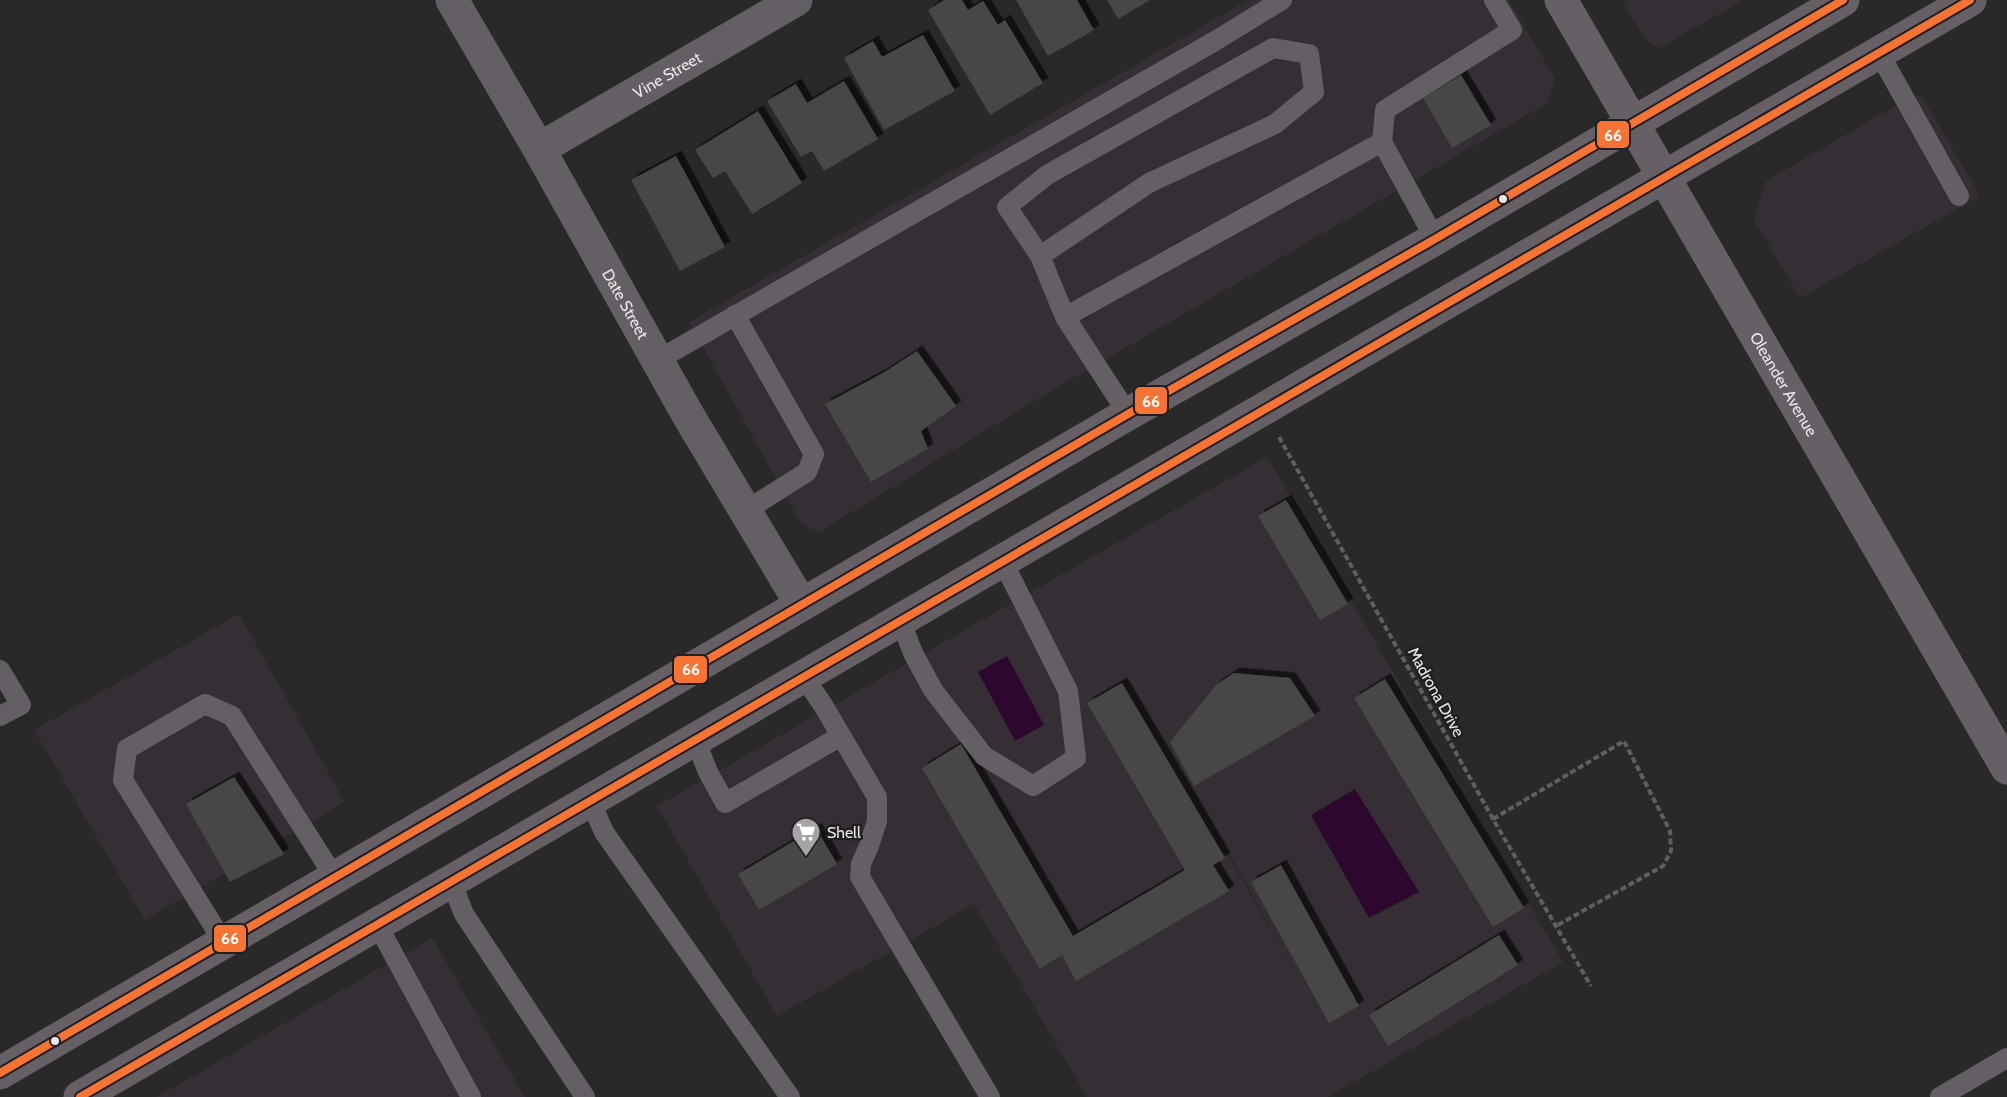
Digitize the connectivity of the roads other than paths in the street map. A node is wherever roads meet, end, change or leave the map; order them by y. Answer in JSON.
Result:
{"nodes":[{"id":1,"x":452,"y":0,"type":"edge"},
{"id":2,"x":796,"y":0,"type":"edge"},
{"id":3,"x":1282,"y":0,"type":"edge"},
{"id":4,"x":1494,"y":0,"type":"edge"},
{"id":5,"x":1561,"y":0,"type":"edge"},
{"id":6,"x":1843,"y":0,"type":"edge"},
{"id":7,"x":1970,"y":0,"type":"edge"},
{"id":8,"x":1879,"y":53,"type":"junction"},
{"id":9,"x":1633,"y":123,"type":"junction"},
{"id":10,"x":1382,"y":142,"type":"junction"},
{"id":11,"x":539,"y":149,"type":"junction"},
{"id":12,"x":1664,"y":178,"type":"junction"},
{"id":13,"x":1959,"y":196,"type":"dead end"},
{"id":14,"x":1435,"y":239,"type":"junction"},
{"id":15,"x":1040,"y":256,"type":"junction"},
{"id":16,"x":735,"y":315,"type":"junction"},
{"id":17,"x":1065,"y":317,"type":"junction"},
{"id":18,"x":656,"y":361,"type":"junction"},
{"id":19,"x":1128,"y":414,"type":"junction"},
{"id":20,"x":745,"y":511,"type":"junction"},
{"id":21,"x":1002,"y":560,"type":"junction"},
{"id":22,"x":801,"y":604,"type":"junction"},
{"id":23,"x":900,"y":620,"type":"junction"},
{"id":24,"x":0,"y":670,"type":"edge"},
{"id":25,"x":803,"y":676,"type":"junction"},
{"id":26,"x":0,"y":716,"type":"edge"},
{"id":27,"x":841,"y":736,"type":"junction"},
{"id":28,"x":695,"y":739,"type":"junction"},
{"id":29,"x":2007,"y":768,"type":"edge"},
{"id":30,"x":590,"y":800,"type":"junction"},
{"id":31,"x":335,"y":878,"type":"junction"},
{"id":32,"x":451,"y":881,"type":"junction"},
{"id":33,"x":377,"y":924,"type":"junction"},
{"id":34,"x":224,"y":943,"type":"junction"},
{"id":35,"x":2007,"y":1058,"type":"edge"},
{"id":36,"x":0,"y":1073,"type":"edge"},
{"id":37,"x":80,"y":1097,"type":"edge"},
{"id":38,"x":471,"y":1097,"type":"edge"},
{"id":39,"x":585,"y":1097,"type":"edge"},
{"id":40,"x":789,"y":1097,"type":"edge"},
{"id":41,"x":990,"y":1097,"type":"edge"},
{"id":42,"x":1940,"y":1097,"type":"edge"}],
"edges":[{"from":1,"to":11,"type":"street","name":"Date Street"},
{"from":2,"to":11,"type":"street","name":"Vine Street"},
{"from":3,"to":16,"type":"lane"},
{"from":4,"to":10,"type":"lane"},
{"from":5,"to":9,"type":"street","name":"Oleander Avenue"},
{"from":6,"to":9,"type":"main road"},
{"from":7,"to":8,"type":"main road"},
{"from":8,"to":12,"type":"main road"},
{"from":8,"to":13,"type":"lane"},
{"from":9,"to":12,"type":"street","name":"Oleander Avenue"},
{"from":9,"to":14,"type":"main road"},
{"from":10,"to":14,"type":"lane"},
{"from":10,"to":17,"type":"lane"},
{"from":11,"to":18,"type":"street","name":"Date Street"},
{"from":12,"to":21,"type":"main road"},
{"from":12,"to":29,"type":"street","name":"Oleander Avenue"},
{"from":14,"to":19,"type":"main road"},
{"from":15,"to":15,"type":"lane"},
{"from":15,"to":17,"type":"lane"},
{"from":16,"to":18,"type":"lane"},
{"from":16,"to":20,"type":"lane"},
{"from":17,"to":19,"type":"lane"},
{"from":18,"to":20,"type":"street","name":"Date Street"},
{"from":19,"to":22,"type":"main road"},
{"from":20,"to":22,"type":"street","name":"Date Street"},
{"from":21,"to":23,"type":"main road"},
{"from":21,"to":23,"type":"lane"},
{"from":22,"to":31,"type":"main road"},
{"from":23,"to":25,"type":"main road"},
{"from":24,"to":26,"type":"lane"},
{"from":25,"to":27,"type":"lane"},
{"from":25,"to":28,"type":"main road"},
{"from":27,"to":28,"type":"lane"},
{"from":27,"to":41,"type":"lane"},
{"from":28,"to":30,"type":"main road"},
{"from":30,"to":32,"type":"main road"},
{"from":30,"to":40,"type":"lane"},
{"from":31,"to":34,"type":"main road"},
{"from":31,"to":34,"type":"lane"},
{"from":32,"to":33,"type":"main road"},
{"from":32,"to":39,"type":"lane"},
{"from":33,"to":37,"type":"main road"},
{"from":33,"to":38,"type":"lane"},
{"from":34,"to":36,"type":"main road"},
{"from":35,"to":42,"type":"lane"}]}
